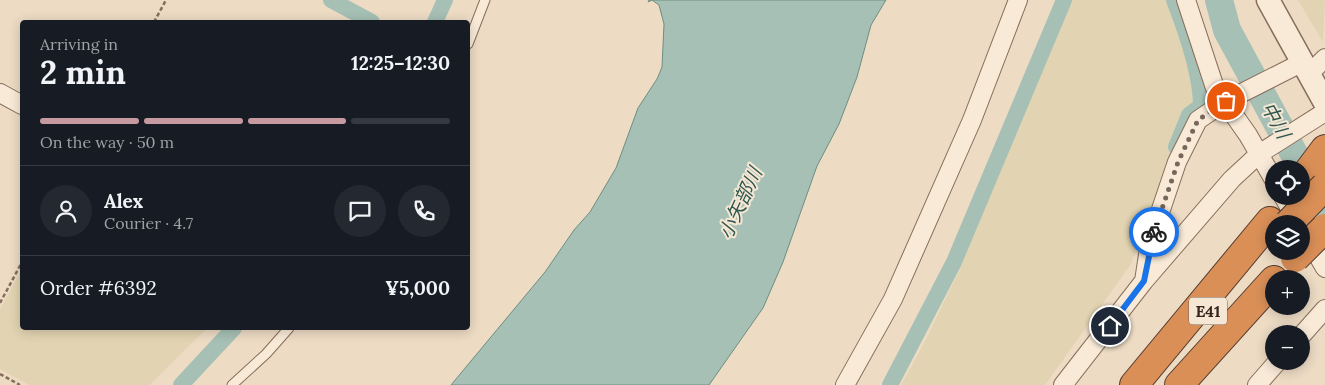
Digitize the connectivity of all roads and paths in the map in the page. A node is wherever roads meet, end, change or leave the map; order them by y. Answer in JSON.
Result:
{"nodes":[{"id":1,"x":166,"y":0,"type":"edge"},
{"id":2,"x":485,"y":0,"type":"edge"},
{"id":3,"x":1018,"y":0,"type":"edge"},
{"id":4,"x":1186,"y":0,"type":"edge"},
{"id":5,"x":1268,"y":0,"type":"edge"},
{"id":6,"x":155,"y":20,"type":"edge"},
{"id":7,"x":470,"y":39,"type":"edge"},
{"id":8,"x":1313,"y":65,"type":"edge"},
{"id":9,"x":0,"y":93,"type":"edge"},
{"id":10,"x":1232,"y":98,"type":"junction"},
{"id":11,"x":1325,"y":102,"type":"edge"},
{"id":12,"x":20,"y":104,"type":"edge"},
{"id":13,"x":1325,"y":112,"type":"edge"},
{"id":14,"x":1325,"y":149,"type":"edge"},
{"id":15,"x":1263,"y":151,"type":"junction"},
{"id":16,"x":1266,"y":160,"type":"edge"},
{"id":17,"x":1310,"y":169,"type":"edge"},
{"id":18,"x":1325,"y":186,"type":"edge"},
{"id":19,"x":1292,"y":215,"type":"edge"},
{"id":20,"x":1325,"y":228,"type":"edge"},
{"id":21,"x":1265,"y":241,"type":"edge"},
{"id":22,"x":1265,"y":242,"type":"edge"},
{"id":23,"x":1310,"y":242,"type":"edge"},
{"id":24,"x":20,"y":266,"type":"edge"},
{"id":25,"x":1325,"y":268,"type":"edge"},
{"id":26,"x":1284,"y":270,"type":"edge"},
{"id":27,"x":1144,"y":281,"type":"junction"},
{"id":28,"x":1265,"y":290,"type":"edge"},
{"id":29,"x":0,"y":303,"type":"edge"},
{"id":30,"x":1325,"y":309,"type":"edge"},
{"id":31,"x":1310,"y":326,"type":"edge"},
{"id":32,"x":287,"y":330,"type":"edge"},
{"id":33,"x":1270,"y":370,"type":"edge"},
{"id":34,"x":0,"y":374,"type":"edge"},
{"id":35,"x":20,"y":385,"type":"edge"},
{"id":36,"x":232,"y":385,"type":"edge"},
{"id":37,"x":844,"y":385,"type":"edge"},
{"id":38,"x":1063,"y":385,"type":"edge"},
{"id":39,"x":1134,"y":385,"type":"edge"},
{"id":40,"x":1143,"y":385,"type":"edge"},
{"id":41,"x":1178,"y":385,"type":"edge"},
{"id":42,"x":1257,"y":385,"type":"edge"}],
"edges":[{"from":1,"to":6,"type":"path"},
{"from":2,"to":7,"type":"lane"},
{"from":3,"to":37,"type":"street"},
{"from":4,"to":10,"type":"street"},
{"from":5,"to":8,"type":"street"},
{"from":8,"to":10,"type":"street"},
{"from":8,"to":11,"type":"street"},
{"from":9,"to":12,"type":"street"},
{"from":10,"to":15,"type":"street"},
{"from":10,"to":27,"type":"street"},
{"from":13,"to":15,"type":"street"},
{"from":14,"to":17,"type":"highway"},
{"from":15,"to":16,"type":"street"},
{"from":15,"to":27,"type":"street"},
{"from":18,"to":19,"type":"highway","number":"E41","bridge":true},
{"from":20,"to":26,"type":"highway","number":"E41","bridge":true},
{"from":21,"to":39,"type":"highway"},
{"from":22,"to":40,"type":"highway","number":"E41"},
{"from":23,"to":25,"type":"street"},
{"from":24,"to":29,"type":"path"},
{"from":27,"to":38,"type":"street"},
{"from":28,"to":41,"type":"highway","number":"E41"},
{"from":30,"to":31,"type":"street"},
{"from":32,"to":36,"type":"lane"},
{"from":33,"to":42,"type":"street"},
{"from":34,"to":35,"type":"path"}]}
